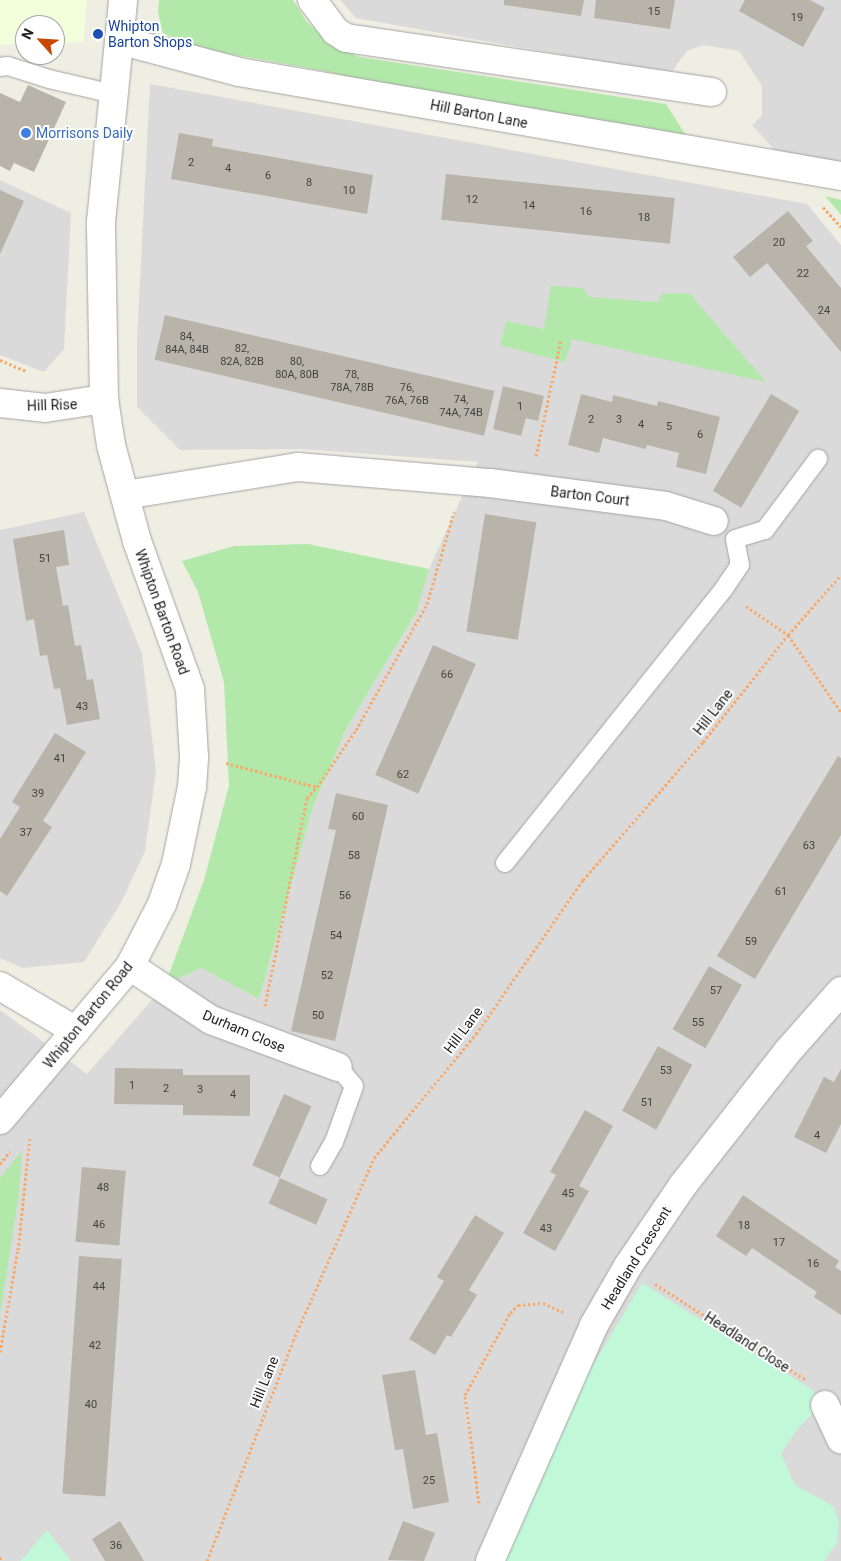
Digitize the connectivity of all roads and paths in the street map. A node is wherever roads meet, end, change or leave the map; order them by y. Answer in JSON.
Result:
{"nodes":[{"id":1,"x":123,"y":0,"type":"edge"},
{"id":2,"x":312,"y":0,"type":"edge"},
{"id":3,"x":119,"y":40,"type":"junction"},
{"id":4,"x":0,"y":67,"type":"edge"},
{"id":5,"x":712,"y":92,"type":"dead end"},
{"id":6,"x":113,"y":94,"type":"junction"},
{"id":7,"x":841,"y":176,"type":"edge"},
{"id":8,"x":561,"y":340,"type":"dead end"},
{"id":9,"x":104,"y":399,"type":"junction"},
{"id":10,"x":0,"y":403,"type":"edge"},
{"id":11,"x":818,"y":459,"type":"dead end"},
{"id":12,"x":464,"y":480,"type":"junction"},
{"id":13,"x":529,"y":489,"type":"junction"},
{"id":14,"x":126,"y":495,"type":"junction"},
{"id":15,"x":714,"y":521,"type":"joint"},
{"id":16,"x":735,"y":539,"type":"junction"},
{"id":17,"x":841,"y":575,"type":"edge"},
{"id":18,"x":723,"y":590,"type":"junction"},
{"id":19,"x":788,"y":635,"type":"junction"},
{"id":20,"x":841,"y":712,"type":"edge"},
{"id":21,"x":218,"y":761,"type":"dead end"},
{"id":22,"x":316,"y":787,"type":"junction"},
{"id":23,"x":505,"y":863,"type":"dead end"},
{"id":24,"x":130,"y":966,"type":"junction"},
{"id":25,"x":0,"y":986,"type":"edge"},
{"id":26,"x":841,"y":991,"type":"edge"},
{"id":27,"x":76,"y":1031,"type":"junction"},
{"id":28,"x":258,"y":1040,"type":"junction"},
{"id":29,"x":338,"y":1067,"type":"joint"},
{"id":30,"x":4,"y":1116,"type":"edge"},
{"id":31,"x":320,"y":1166,"type":"dead end"},
{"id":32,"x":628,"y":1266,"type":"junction"},
{"id":33,"x":594,"y":1325,"type":"junction"},
{"id":34,"x":0,"y":1352,"type":"edge"},
{"id":35,"x":825,"y":1405,"type":"joint"},
{"id":36,"x":841,"y":1440,"type":"edge"},
{"id":37,"x":492,"y":1555,"type":"edge"},
{"id":38,"x":0,"y":1557,"type":"edge"},
{"id":39,"x":2,"y":1561,"type":"edge"},
{"id":40,"x":206,"y":1561,"type":"edge"}],
"edges":[{"from":1,"to":3,"type":"street","name":"Whipton Barton Road"},
{"from":2,"to":5,"type":"street"},
{"from":3,"to":6,"type":"street","name":"Whipton Barton Road"},
{"from":3,"to":7,"type":"street","name":"Hill Barton Lane"},
{"from":4,"to":6,"type":"lane"},
{"from":6,"to":9,"type":"street","name":"Whipton Barton Road"},
{"from":8,"to":13,"type":"path"},
{"from":9,"to":10,"type":"street","name":"Hill Rise"},
{"from":9,"to":14,"type":"street","name":"Whipton Barton Road"},
{"from":11,"to":16,"type":"lane"},
{"from":12,"to":13,"type":"street","name":"Barton Court"},
{"from":12,"to":14,"type":"street"},
{"from":12,"to":22,"type":"path"},
{"from":13,"to":15,"type":"street","name":"Barton Court"},
{"from":14,"to":24,"type":"street","name":"Whipton Barton Road"},
{"from":15,"to":16,"type":"lane"},
{"from":16,"to":18,"type":"lane"},
{"from":17,"to":19,"type":"path","name":"Hill Lane"},
{"from":18,"to":19,"type":"path"},
{"from":18,"to":23,"type":"lane"},
{"from":19,"to":20,"type":"path"},
{"from":19,"to":40,"type":"path","name":"Hill Lane"},
{"from":21,"to":22,"type":"path"},
{"from":22,"to":28,"type":"path"},
{"from":24,"to":27,"type":"street","name":"Whipton Barton Road"},
{"from":24,"to":28,"type":"street","name":"Durham Close"},
{"from":25,"to":27,"type":"street"},
{"from":26,"to":32,"type":"street","name":"Headland Crescent"},
{"from":27,"to":30,"type":"street","name":"Whipton Barton Road"},
{"from":28,"to":29,"type":"street","name":"Durham Close"},
{"from":29,"to":31,"type":"lane"},
{"from":30,"to":34,"type":"path"},
{"from":32,"to":33,"type":"street","name":"Headland Crescent"},
{"from":32,"to":35,"type":"path","name":"Headland Close"},
{"from":33,"to":37,"type":"street","name":"Headland Crescent"},
{"from":33,"to":37,"type":"path"},
{"from":35,"to":36,"type":"street"},
{"from":38,"to":39,"type":"path"}]}
